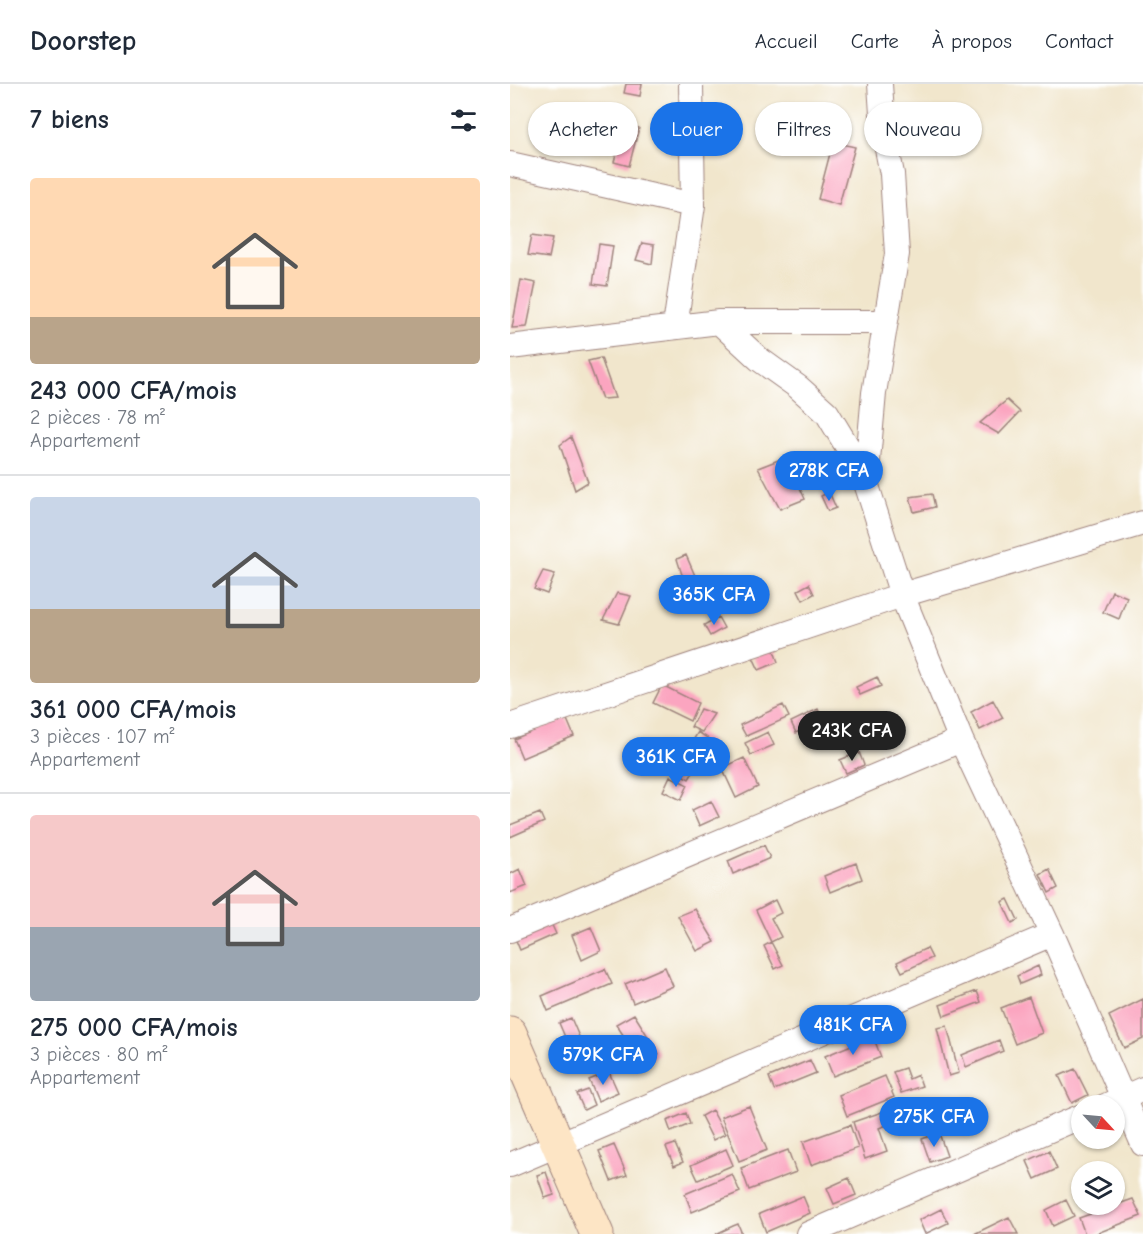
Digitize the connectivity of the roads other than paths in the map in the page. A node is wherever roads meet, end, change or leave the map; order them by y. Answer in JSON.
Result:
{"nodes":[{"id":1,"x":691,"y":84,"type":"edge"},
{"id":2,"x":880,"y":84,"type":"edge"},
{"id":3,"x":510,"y":164,"type":"edge"},
{"id":4,"x":693,"y":205,"type":"junction"},
{"id":5,"x":719,"y":322,"type":"junction"},
{"id":6,"x":885,"y":322,"type":"junction"},
{"id":7,"x":675,"y":326,"type":"junction"},
{"id":8,"x":510,"y":346,"type":"edge"},
{"id":9,"x":866,"y":483,"type":"junction"},
{"id":10,"x":1143,"y":523,"type":"edge"},
{"id":11,"x":902,"y":595,"type":"junction"},
{"id":12,"x":510,"y":726,"type":"edge"},
{"id":13,"x":961,"y":740,"type":"junction"},
{"id":14,"x":510,"y":930,"type":"edge"},
{"id":15,"x":1052,"y":934,"type":"junction"},
{"id":16,"x":510,"y":1033,"type":"edge"},
{"id":17,"x":1123,"y":1095,"type":"edge"},
{"id":18,"x":1125,"y":1099,"type":"edge"},
{"id":19,"x":1071,"y":1121,"type":"edge"},
{"id":20,"x":1143,"y":1143,"type":"edge"},
{"id":21,"x":558,"y":1144,"type":"junction"},
{"id":22,"x":510,"y":1165,"type":"edge"},
{"id":23,"x":597,"y":1234,"type":"edge"},
{"id":24,"x":808,"y":1234,"type":"edge"}],
"edges":[{"from":1,"to":4,"type":"street"},
{"from":2,"to":6,"type":"street"},
{"from":3,"to":4,"type":"street"},
{"from":4,"to":7,"type":"street"},
{"from":5,"to":6,"type":"street"},
{"from":5,"to":7,"type":"street"},
{"from":5,"to":9,"type":"street"},
{"from":6,"to":9,"type":"street"},
{"from":7,"to":8,"type":"street"},
{"from":9,"to":11,"type":"street"},
{"from":10,"to":11,"type":"street"},
{"from":11,"to":12,"type":"street"},
{"from":11,"to":13,"type":"street"},
{"from":13,"to":14,"type":"street"},
{"from":13,"to":15,"type":"street"},
{"from":15,"to":17,"type":"street"},
{"from":15,"to":21,"type":"street"},
{"from":16,"to":21,"type":"street"},
{"from":18,"to":20,"type":"street"},
{"from":19,"to":24,"type":"street"},
{"from":21,"to":22,"type":"street"},
{"from":21,"to":23,"type":"street"}]}
